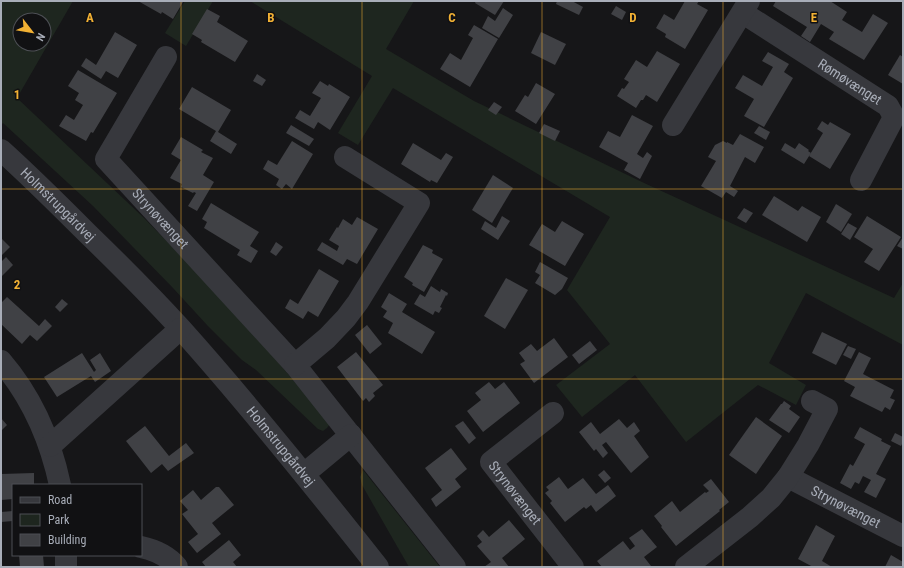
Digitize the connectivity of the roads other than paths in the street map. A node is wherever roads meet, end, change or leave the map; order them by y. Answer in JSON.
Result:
{"nodes":[{"id":1,"x":746,"y":7,"type":"edge"},
{"id":2,"x":166,"y":58,"type":"dead end"},
{"id":3,"x":673,"y":125,"type":"dead end"},
{"id":4,"x":1,"y":150,"type":"edge"},
{"id":5,"x":345,"y":157,"type":"dead end"},
{"id":6,"x":861,"y":180,"type":"dead end"},
{"id":7,"x":180,"y":328,"type":"junction"},
{"id":8,"x":1,"y":361,"type":"edge"},
{"id":9,"x":295,"y":365,"type":"junction"},
{"id":10,"x":812,"y":401,"type":"dead end"},
{"id":11,"x":553,"y":413,"type":"dead end"},
{"id":12,"x":351,"y":435,"type":"junction"},
{"id":13,"x":50,"y":446,"type":"junction"},
{"id":14,"x":304,"y":474,"type":"junction"},
{"id":15,"x":788,"y":476,"type":"junction"},
{"id":16,"x":60,"y":484,"type":"edge"},
{"id":17,"x":903,"y":536,"type":"edge"},
{"id":18,"x":142,"y":547,"type":"edge"},
{"id":19,"x":66,"y":556,"type":"edge"},
{"id":20,"x":66,"y":567,"type":"edge"},
{"id":21,"x":177,"y":567,"type":"edge"},
{"id":22,"x":378,"y":567,"type":"edge"},
{"id":23,"x":455,"y":567,"type":"edge"},
{"id":24,"x":573,"y":567,"type":"edge"},
{"id":25,"x":686,"y":567,"type":"edge"}],
"edges":[{"from":1,"to":3,"type":"street","name":"Rømøvænget"},
{"from":1,"to":6,"type":"street","name":"Rømøvænget"},
{"from":2,"to":9,"type":"street","name":"Strynøvænget"},
{"from":4,"to":7,"type":"street","name":"Holmstrupgårdvej"},
{"from":5,"to":9,"type":"street"},
{"from":7,"to":13,"type":"street"},
{"from":7,"to":14,"type":"street","name":"Holmstrupgårdvej"},
{"from":8,"to":13,"type":"street"},
{"from":9,"to":12,"type":"street","name":"Strynøvænget"},
{"from":10,"to":15,"type":"street"},
{"from":11,"to":24,"type":"street","name":"Strynøvænget"},
{"from":12,"to":14,"type":"street"},
{"from":12,"to":23,"type":"street","name":"Strynøvænget"},
{"from":13,"to":16,"type":"street"},
{"from":14,"to":22,"type":"street","name":"Holmstrupgårdvej"},
{"from":15,"to":17,"type":"street","name":"Strynøvænget"},
{"from":15,"to":25,"type":"street"},
{"from":18,"to":21,"type":"street"},
{"from":19,"to":20,"type":"street"}]}
